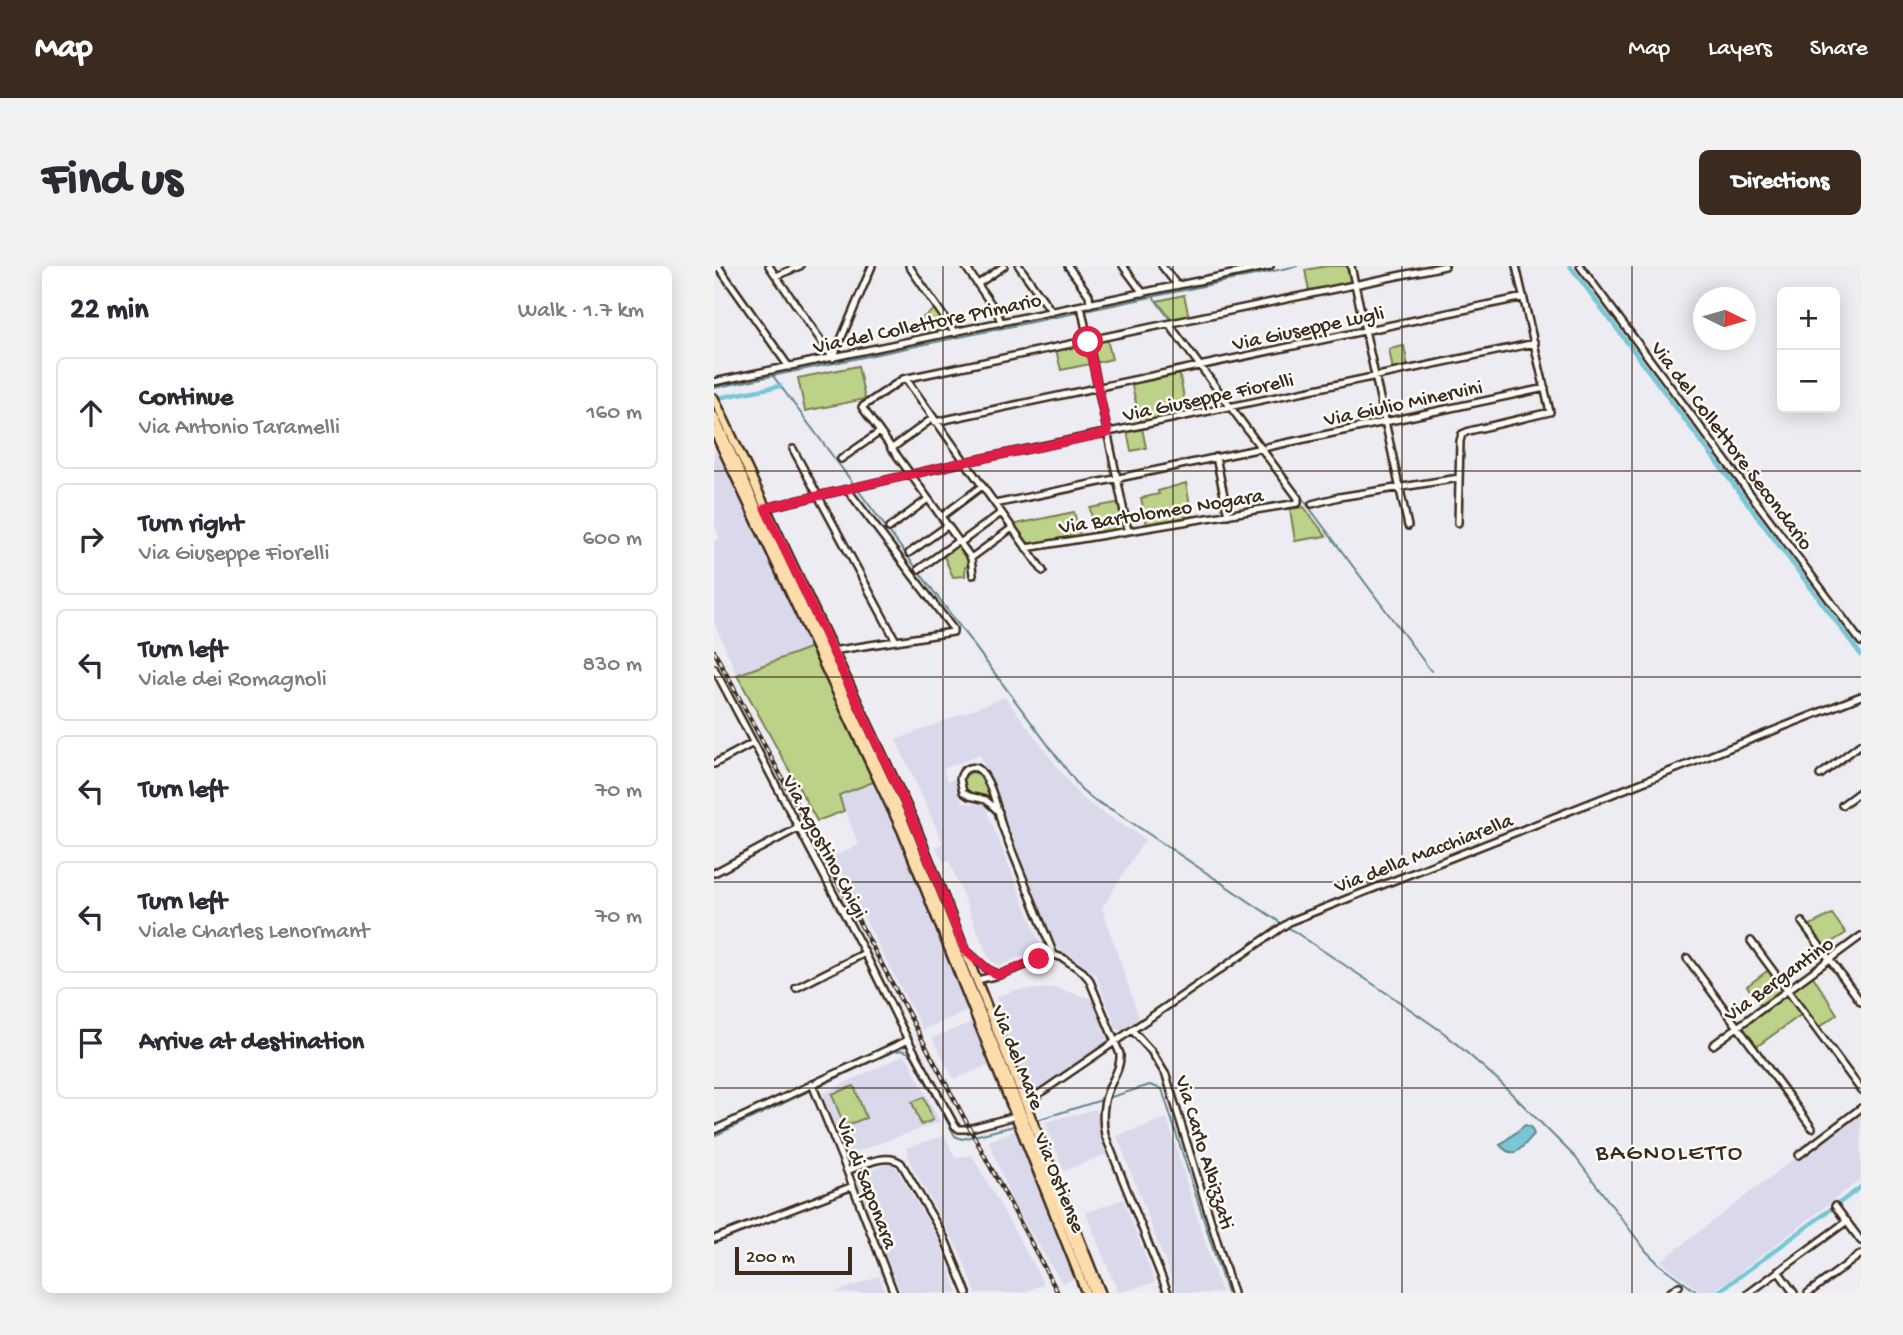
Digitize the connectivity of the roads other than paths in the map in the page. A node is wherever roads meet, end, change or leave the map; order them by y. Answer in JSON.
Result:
{"nodes":[{"id":1,"x":718,"y":266,"type":"edge"},
{"id":2,"x":769,"y":266,"type":"edge"},
{"id":3,"x":800,"y":266,"type":"edge"},
{"id":4,"x":872,"y":266,"type":"edge"},
{"id":5,"x":909,"y":266,"type":"edge"},
{"id":6,"x":965,"y":266,"type":"edge"},
{"id":7,"x":1004,"y":266,"type":"edge"},
{"id":8,"x":1019,"y":266,"type":"edge"},
{"id":9,"x":1068,"y":266,"type":"edge"},
{"id":10,"x":1123,"y":266,"type":"edge"},
{"id":11,"x":1162,"y":266,"type":"edge"},
{"id":12,"x":1270,"y":266,"type":"edge"},
{"id":13,"x":1352,"y":266,"type":"edge"},
{"id":14,"x":1445,"y":266,"type":"edge"},
{"id":15,"x":1516,"y":266,"type":"edge"},
{"id":16,"x":1580,"y":266,"type":"edge"},
{"id":17,"x":1256,"y":267,"type":"edge"},
{"id":18,"x":776,"y":276,"type":"junction"},
{"id":19,"x":978,"y":284,"type":"junction"},
{"id":20,"x":1177,"y":285,"type":"junction"},
{"id":21,"x":1356,"y":285,"type":"junction"},
{"id":22,"x":1143,"y":293,"type":"junction"},
{"id":23,"x":1524,"y":297,"type":"junction"},
{"id":24,"x":1090,"y":304,"type":"junction"},
{"id":25,"x":1081,"y":306,"type":"junction"},
{"id":26,"x":1052,"y":312,"type":"junction"},
{"id":27,"x":1002,"y":323,"type":"junction"},
{"id":28,"x":1169,"y":324,"type":"junction"},
{"id":29,"x":1365,"y":331,"type":"junction"},
{"id":30,"x":956,"y":332,"type":"junction"},
{"id":31,"x":1088,"y":342,"type":"junction"},
{"id":32,"x":1535,"y":343,"type":"junction"},
{"id":33,"x":834,"y":358,"type":"junction"},
{"id":34,"x":1201,"y":366,"type":"junction"},
{"id":35,"x":789,"y":367,"type":"junction"},
{"id":36,"x":1375,"y":376,"type":"junction"},
{"id":37,"x":906,"y":379,"type":"junction"},
{"id":38,"x":714,"y":382,"type":"edge"},
{"id":39,"x":1098,"y":387,"type":"junction"},
{"id":40,"x":1545,"y":388,"type":"junction"},
{"id":41,"x":714,"y":398,"type":"edge"},
{"id":42,"x":1234,"y":406,"type":"junction"},
{"id":43,"x":714,"y":416,"type":"edge"},
{"id":44,"x":934,"y":420,"type":"junction"},
{"id":45,"x":1385,"y":422,"type":"junction"},
{"id":46,"x":714,"y":430,"type":"edge"},
{"id":47,"x":880,"y":432,"type":"junction"},
{"id":48,"x":1108,"y":433,"type":"junction"},
{"id":49,"x":1265,"y":447,"type":"junction"},
{"id":50,"x":793,"y":449,"type":"dead end"},
{"id":51,"x":891,"y":449,"type":"junction"},
{"id":52,"x":1216,"y":457,"type":"junction"},
{"id":53,"x":841,"y":459,"type":"dead end"},
{"id":54,"x":965,"y":462,"type":"junction"},
{"id":55,"x":910,"y":474,"type":"junction"},
{"id":56,"x":1118,"y":478,"type":"junction"},
{"id":57,"x":1459,"y":478,"type":"junction"},
{"id":58,"x":982,"y":485,"type":"junction"},
{"id":59,"x":852,"y":488,"type":"junction"},
{"id":60,"x":1399,"y":488,"type":"junction"},
{"id":61,"x":817,"y":495,"type":"junction"},
{"id":62,"x":928,"y":499,"type":"junction"},
{"id":63,"x":1312,"y":503,"type":"dead end"},
{"id":64,"x":995,"y":504,"type":"junction"},
{"id":65,"x":765,"y":508,"type":"junction"},
{"id":66,"x":1001,"y":513,"type":"junction"},
{"id":67,"x":1228,"y":515,"type":"junction"},
{"id":68,"x":941,"y":517,"type":"junction"},
{"id":69,"x":1458,"y":523,"type":"dead end"},
{"id":70,"x":947,"y":526,"type":"junction"},
{"id":71,"x":1408,"y":526,"type":"dead end"},
{"id":72,"x":889,"y":528,"type":"dead end"},
{"id":73,"x":1012,"y":528,"type":"junction"},
{"id":74,"x":1128,"y":531,"type":"junction"},
{"id":75,"x":959,"y":542,"type":"junction"},
{"id":76,"x":1026,"y":548,"type":"junction"},
{"id":77,"x":909,"y":554,"type":"dead end"},
{"id":78,"x":971,"y":558,"type":"junction"},
{"id":79,"x":919,"y":569,"type":"dead end"},
{"id":80,"x":1043,"y":571,"type":"dead end"},
{"id":81,"x":973,"y":575,"type":"dead end"},
{"id":82,"x":896,"y":641,"type":"junction"},
{"id":83,"x":1861,"y":642,"type":"edge"},
{"id":84,"x":832,"y":651,"type":"junction"},
{"id":85,"x":714,"y":668,"type":"edge"},
{"id":86,"x":1861,"y":696,"type":"edge"},
{"id":87,"x":753,"y":743,"type":"junction"},
{"id":88,"x":1861,"y":744,"type":"edge"},
{"id":89,"x":714,"y":764,"type":"edge"},
{"id":90,"x":1819,"y":775,"type":"dead end"},
{"id":91,"x":1861,"y":791,"type":"edge"},
{"id":92,"x":1842,"y":805,"type":"dead end"},
{"id":93,"x":999,"y":812,"type":"junction"},
{"id":94,"x":798,"y":828,"type":"junction"},
{"id":95,"x":714,"y":873,"type":"edge"},
{"id":96,"x":1802,"y":922,"type":"dead end"},
{"id":97,"x":1861,"y":936,"type":"edge"},
{"id":98,"x":1751,"y":941,"type":"dead end"},
{"id":99,"x":965,"y":950,"type":"junction"},
{"id":100,"x":865,"y":953,"type":"junction"},
{"id":101,"x":1054,"y":955,"type":"junction"},
{"id":102,"x":1687,"y":958,"type":"dead end"},
{"id":103,"x":1829,"y":959,"type":"junction"},
{"id":104,"x":999,"y":975,"type":"junction"},
{"id":105,"x":977,"y":980,"type":"junction"},
{"id":106,"x":796,"y":988,"type":"dead end"},
{"id":107,"x":1787,"y":990,"type":"junction"},
{"id":108,"x":1861,"y":1002,"type":"edge"},
{"id":109,"x":1738,"y":1027,"type":"junction"},
{"id":110,"x":1132,"y":1030,"type":"junction"},
{"id":111,"x":908,"y":1040,"type":"junction"},
{"id":112,"x":1115,"y":1041,"type":"junction"},
{"id":113,"x":1713,"y":1045,"type":"dead end"},
{"id":114,"x":813,"y":1087,"type":"junction"},
{"id":115,"x":1861,"y":1090,"type":"edge"},
{"id":116,"x":1030,"y":1100,"type":"dead end"},
{"id":117,"x":1861,"y":1108,"type":"edge"},
{"id":118,"x":1016,"y":1116,"type":"junction"},
{"id":119,"x":1028,"y":1118,"type":"junction"},
{"id":120,"x":1812,"y":1128,"type":"dead end"},
{"id":121,"x":714,"y":1130,"type":"edge"},
{"id":122,"x":1029,"y":1130,"type":"junction"},
{"id":123,"x":1799,"y":1155,"type":"dead end"},
{"id":124,"x":847,"y":1171,"type":"junction"},
{"id":125,"x":853,"y":1186,"type":"junction"},
{"id":126,"x":1835,"y":1206,"type":"dead end"},
{"id":127,"x":1847,"y":1221,"type":"junction"},
{"id":128,"x":1861,"y":1226,"type":"edge"},
{"id":129,"x":1854,"y":1231,"type":"junction"},
{"id":130,"x":714,"y":1239,"type":"edge"},
{"id":131,"x":1861,"y":1241,"type":"edge"},
{"id":132,"x":1861,"y":1254,"type":"edge"},
{"id":133,"x":1778,"y":1271,"type":"junction"},
{"id":134,"x":1679,"y":1286,"type":"dead end"},
{"id":135,"x":894,"y":1293,"type":"edge"},
{"id":136,"x":967,"y":1293,"type":"edge"},
{"id":137,"x":1086,"y":1293,"type":"edge"},
{"id":138,"x":1094,"y":1293,"type":"edge"},
{"id":139,"x":1101,"y":1293,"type":"edge"},
{"id":140,"x":1168,"y":1293,"type":"edge"},
{"id":141,"x":1233,"y":1293,"type":"edge"},
{"id":142,"x":1668,"y":1293,"type":"edge"},
{"id":143,"x":1749,"y":1293,"type":"edge"},
{"id":144,"x":1794,"y":1293,"type":"edge"},
{"id":145,"x":1808,"y":1293,"type":"edge"}],
"edges":[{"from":1,"to":35,"type":"street"},
{"from":2,"to":18,"type":"street"},
{"from":3,"to":18,"type":"street"},
{"from":4,"to":33,"type":"street"},
{"from":5,"to":30,"type":"street"},
{"from":6,"to":19,"type":"street"},
{"from":7,"to":19,"type":"street"},
{"from":8,"to":26,"type":"street"},
{"from":9,"to":24,"type":"street"},
{"from":10,"to":22,"type":"street"},
{"from":11,"to":20,"type":"street"},
{"from":12,"to":17,"type":"street","name":"Via del Collettore Primario"},
{"from":13,"to":21,"type":"street"},
{"from":14,"to":21,"type":"street"},
{"from":15,"to":23,"type":"street"},
{"from":16,"to":83,"type":"street","name":"Via del Collettore Secondario"},
{"from":17,"to":20,"type":"street","name":"Via del Collettore Primario"},
{"from":18,"to":33,"type":"street"},
{"from":19,"to":27,"type":"street"},
{"from":20,"to":22,"type":"street","name":"Via del Collettore Primario"},
{"from":21,"to":28,"type":"street"},
{"from":21,"to":29,"type":"street"},
{"from":22,"to":24,"type":"street","name":"Via del Collettore Primario"},
{"from":23,"to":29,"type":"street","name":"Via Giuseppe Lugli"},
{"from":23,"to":32,"type":"street"},
{"from":24,"to":25,"type":"street","name":"Via del Collettore Primario"},
{"from":25,"to":26,"type":"street","name":"Via del Collettore Primario"},
{"from":25,"to":31,"type":"street"},
{"from":26,"to":27,"type":"street","name":"Via del Collettore Primario"},
{"from":27,"to":30,"type":"street","name":"Via del Collettore Primario"},
{"from":28,"to":31,"type":"street"},
{"from":28,"to":34,"type":"street"},
{"from":29,"to":34,"type":"street","name":"Via Giuseppe Lugli"},
{"from":29,"to":36,"type":"street"},
{"from":30,"to":33,"type":"street","name":"Via del Collettore Primario"},
{"from":31,"to":37,"type":"street"},
{"from":31,"to":39,"type":"street"},
{"from":32,"to":36,"type":"street","name":"Via Giuseppe Fiorelli"},
{"from":32,"to":40,"type":"street"},
{"from":33,"to":35,"type":"street","name":"Via del Collettore Primario"},
{"from":34,"to":39,"type":"street","name":"Via Giuseppe Lugli"},
{"from":34,"to":42,"type":"street"},
{"from":35,"to":38,"type":"street","name":"Via del Collettore Primario"},
{"from":36,"to":42,"type":"street","name":"Via Giuseppe Fiorelli"},
{"from":36,"to":45,"type":"street"},
{"from":37,"to":44,"type":"street"},
{"from":37,"to":47,"type":"street"},
{"from":39,"to":44,"type":"street","name":"Via Giuseppe Lugli"},
{"from":39,"to":48,"type":"street"},
{"from":40,"to":45,"type":"street","name":"Via Giulio Minervini"},
{"from":40,"to":57,"type":"street"},
{"from":41,"to":65,"type":"main road"},
{"from":42,"to":48,"type":"street","name":"Via Giuseppe Fiorelli"},
{"from":42,"to":49,"type":"street"},
{"from":43,"to":119,"type":"main road","name":"Via del Mare"},
{"from":44,"to":51,"type":"street"},
{"from":44,"to":54,"type":"street"},
{"from":45,"to":49,"type":"street","name":"Via Giulio Minervini"},
{"from":45,"to":60,"type":"street"},
{"from":46,"to":118,"type":"main road","name":"Via Ostiense"},
{"from":47,"to":51,"type":"street"},
{"from":47,"to":53,"type":"street"},
{"from":48,"to":54,"type":"street","name":"Via Giuseppe Fiorelli"},
{"from":48,"to":56,"type":"street"},
{"from":49,"to":52,"type":"street","name":"Via Giulio Minervini"},
{"from":49,"to":67,"type":"street","name":"Via Bartolomeo Nogara"},
{"from":50,"to":61,"type":"street"},
{"from":51,"to":55,"type":"street"},
{"from":52,"to":56,"type":"street","name":"Via Giulio Minervini"},
{"from":52,"to":67,"type":"street"},
{"from":54,"to":55,"type":"street","name":"Via Giuseppe Fiorelli"},
{"from":54,"to":58,"type":"street"},
{"from":55,"to":59,"type":"street","name":"Via Giuseppe Fiorelli"},
{"from":55,"to":62,"type":"street"},
{"from":56,"to":64,"type":"street","name":"Via Giulio Minervini"},
{"from":56,"to":74,"type":"street"},
{"from":57,"to":60,"type":"street"},
{"from":57,"to":69,"type":"street"},
{"from":58,"to":64,"type":"street"},
{"from":58,"to":68,"type":"street"},
{"from":59,"to":61,"type":"street","name":"Via Giuseppe Fiorelli"},
{"from":59,"to":82,"type":"street"},
{"from":60,"to":63,"type":"street"},
{"from":60,"to":71,"type":"street"},
{"from":61,"to":65,"type":"street","name":"Via Giuseppe Fiorelli"},
{"from":61,"to":82,"type":"street"},
{"from":62,"to":68,"type":"street"},
{"from":62,"to":72,"type":"street"},
{"from":64,"to":66,"type":"street"},
{"from":65,"to":84,"type":"main road"},
{"from":66,"to":73,"type":"street"},
{"from":66,"to":75,"type":"street"},
{"from":67,"to":74,"type":"street","name":"Via Bartolomeo Nogara"},
{"from":68,"to":70,"type":"street"},
{"from":70,"to":75,"type":"street"},
{"from":70,"to":77,"type":"street"},
{"from":73,"to":76,"type":"street"},
{"from":73,"to":78,"type":"street"},
{"from":74,"to":76,"type":"street","name":"Via Bartolomeo Nogara"},
{"from":75,"to":78,"type":"street"},
{"from":75,"to":79,"type":"street"},
{"from":76,"to":80,"type":"street"},
{"from":78,"to":81,"type":"street"},
{"from":82,"to":84,"type":"street"},
{"from":84,"to":99,"type":"main road"},
{"from":85,"to":87,"type":"street","name":"Via Agostino Chigi"},
{"from":86,"to":110,"type":"street","name":"Via della Macchiarella"},
{"from":87,"to":89,"type":"street"},
{"from":87,"to":94,"type":"street","name":"Via Agostino Chigi"},
{"from":88,"to":90,"type":"street"},
{"from":91,"to":92,"type":"street"},
{"from":93,"to":93,"type":"street"},
{"from":93,"to":101,"type":"street"},
{"from":94,"to":95,"type":"street"},
{"from":94,"to":100,"type":"street","name":"Via Agostino Chigi"},
{"from":96,"to":103,"type":"street"},
{"from":97,"to":103,"type":"street","name":"Via Bergantino"},
{"from":98,"to":107,"type":"street"},
{"from":99,"to":104,"type":"street"},
{"from":99,"to":105,"type":"main road"},
{"from":100,"to":106,"type":"street"},
{"from":100,"to":111,"type":"street","name":"Via Agostino Chigi"},
{"from":101,"to":104,"type":"street"},
{"from":101,"to":112,"type":"street"},
{"from":102,"to":109,"type":"street"},
{"from":103,"to":107,"type":"street","name":"Via Bergantino"},
{"from":103,"to":108,"type":"street"},
{"from":104,"to":105,"type":"street"},
{"from":105,"to":119,"type":"main road"},
{"from":107,"to":109,"type":"street","name":"Via Bergantino"},
{"from":107,"to":115,"type":"street"},
{"from":109,"to":113,"type":"street","name":"Via Bergantino"},
{"from":109,"to":120,"type":"street"},
{"from":110,"to":112,"type":"street","name":"Via della Macchiarella"},
{"from":110,"to":141,"type":"street","name":"Via Carlo Albizzati"},
{"from":111,"to":114,"type":"street"},
{"from":111,"to":118,"type":"street","name":"Via Agostino Chigi"},
{"from":112,"to":116,"type":"street","name":"Via della Macchiarella"},
{"from":112,"to":140,"type":"street"},
{"from":114,"to":121,"type":"street"},
{"from":114,"to":124,"type":"street","name":"Via di Saponara"},
{"from":117,"to":123,"type":"street"},
{"from":118,"to":122,"type":"main road","name":"Via Ostiense"},
{"from":119,"to":122,"type":"main road","name":"Via del Mare"},
{"from":122,"to":137,"type":"main road","name":"Via Ostiense"},
{"from":122,"to":138,"type":"main road","name":"Via del Mare"},
{"from":122,"to":139,"type":"main road"},
{"from":124,"to":125,"type":"street","name":"Via di Saponara"},
{"from":124,"to":136,"type":"street"},
{"from":125,"to":130,"type":"street"},
{"from":125,"to":135,"type":"street","name":"Via di Saponara"},
{"from":126,"to":127,"type":"street"},
{"from":127,"to":129,"type":"street"},
{"from":127,"to":133,"type":"street"},
{"from":128,"to":129,"type":"street"},
{"from":129,"to":131,"type":"street"},
{"from":132,"to":145,"type":"street"},
{"from":133,"to":143,"type":"street"},
{"from":133,"to":144,"type":"street"},
{"from":134,"to":142,"type":"street"}]}
